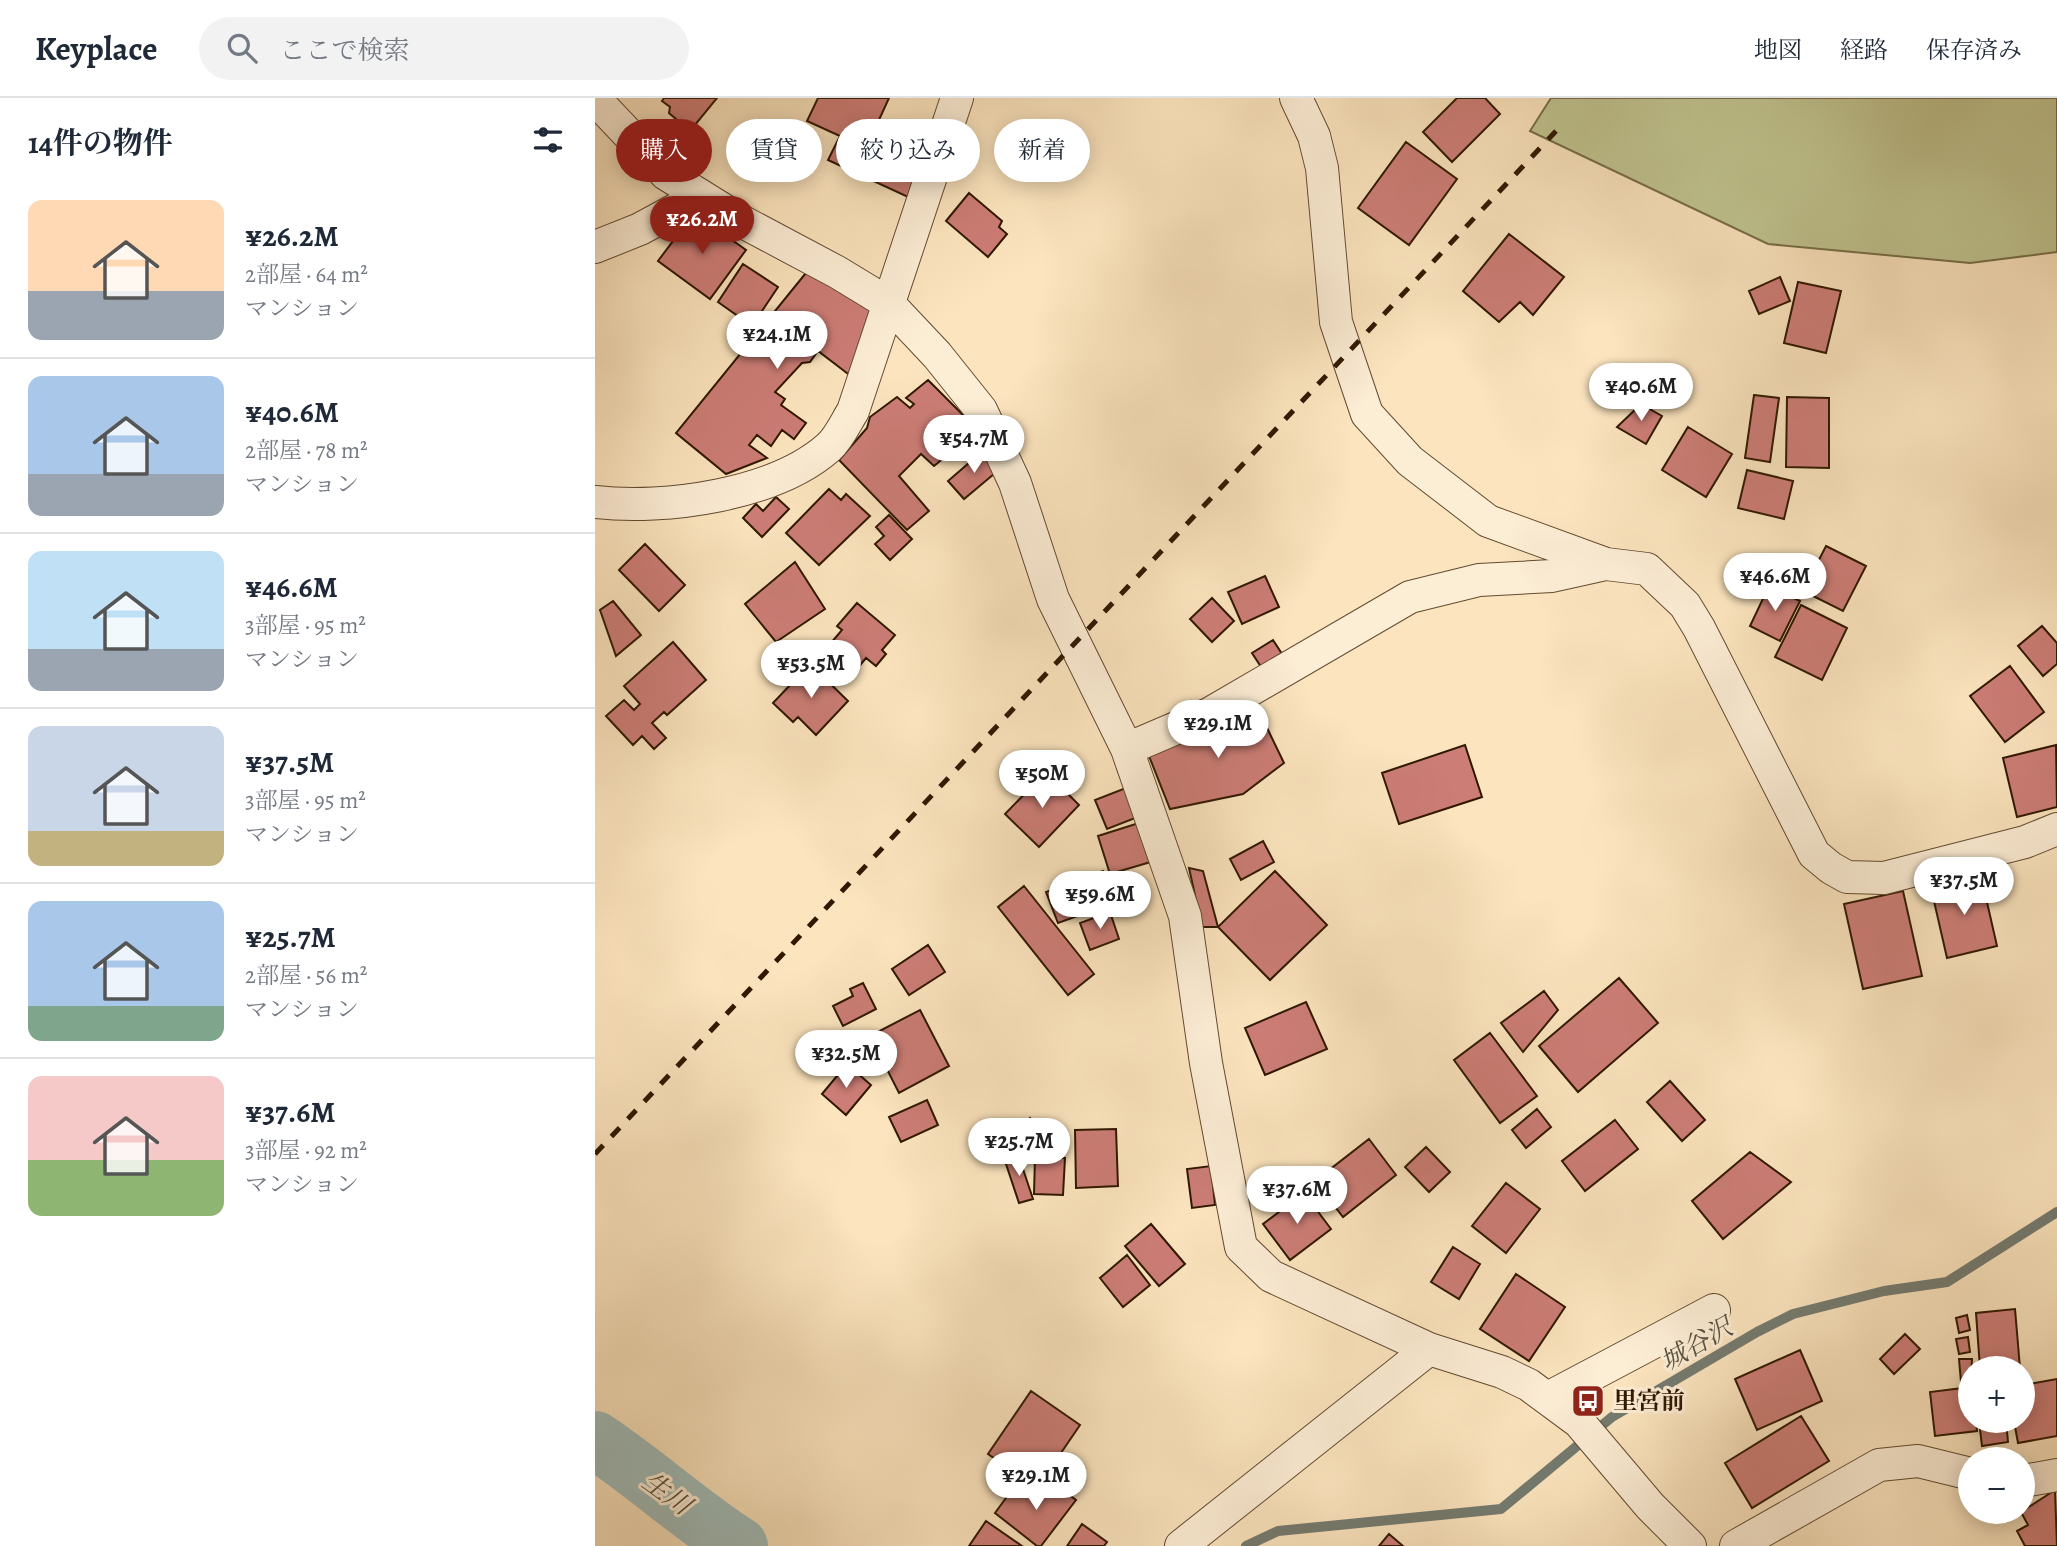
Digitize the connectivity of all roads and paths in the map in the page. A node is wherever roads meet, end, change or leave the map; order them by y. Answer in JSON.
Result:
{"nodes":[{"id":1,"x":957,"y":98,"type":"edge"},
{"id":2,"x":1296,"y":98,"type":"edge"},
{"id":3,"x":595,"y":99,"type":"edge"},
{"id":4,"x":701,"y":196,"type":"junction"},
{"id":5,"x":595,"y":247,"type":"edge"},
{"id":6,"x":888,"y":303,"type":"junction"},
{"id":7,"x":595,"y":502,"type":"edge"},
{"id":8,"x":1606,"y":564,"type":"junction"},
{"id":9,"x":1127,"y":749,"type":"junction"},
{"id":10,"x":2057,"y":829,"type":"edge"},
{"id":11,"x":1714,"y":1310,"type":"dead end"},
{"id":12,"x":1430,"y":1349,"type":"junction"},
{"id":13,"x":1548,"y":1398,"type":"junction"},
{"id":14,"x":1958,"y":1471,"type":"edge"},
{"id":15,"x":2057,"y":1475,"type":"edge"},
{"id":16,"x":2035,"y":1479,"type":"edge"},
{"id":17,"x":1181,"y":1546,"type":"edge"},
{"id":18,"x":1690,"y":1546,"type":"edge"},
{"id":19,"x":1736,"y":1546,"type":"edge"}],
"edges":[{"from":1,"to":6,"type":"street"},
{"from":2,"to":8,"type":"street"},
{"from":3,"to":4,"type":"street"},
{"from":4,"to":5,"type":"street"},
{"from":4,"to":6,"type":"street"},
{"from":6,"to":7,"type":"street"},
{"from":6,"to":9,"type":"street"},
{"from":8,"to":9,"type":"street"},
{"from":8,"to":10,"type":"street"},
{"from":9,"to":12,"type":"street"},
{"from":11,"to":13,"type":"street"},
{"from":12,"to":13,"type":"street"},
{"from":12,"to":17,"type":"street"},
{"from":13,"to":18,"type":"street"},
{"from":14,"to":19,"type":"street"},
{"from":15,"to":16,"type":"street"}]}
